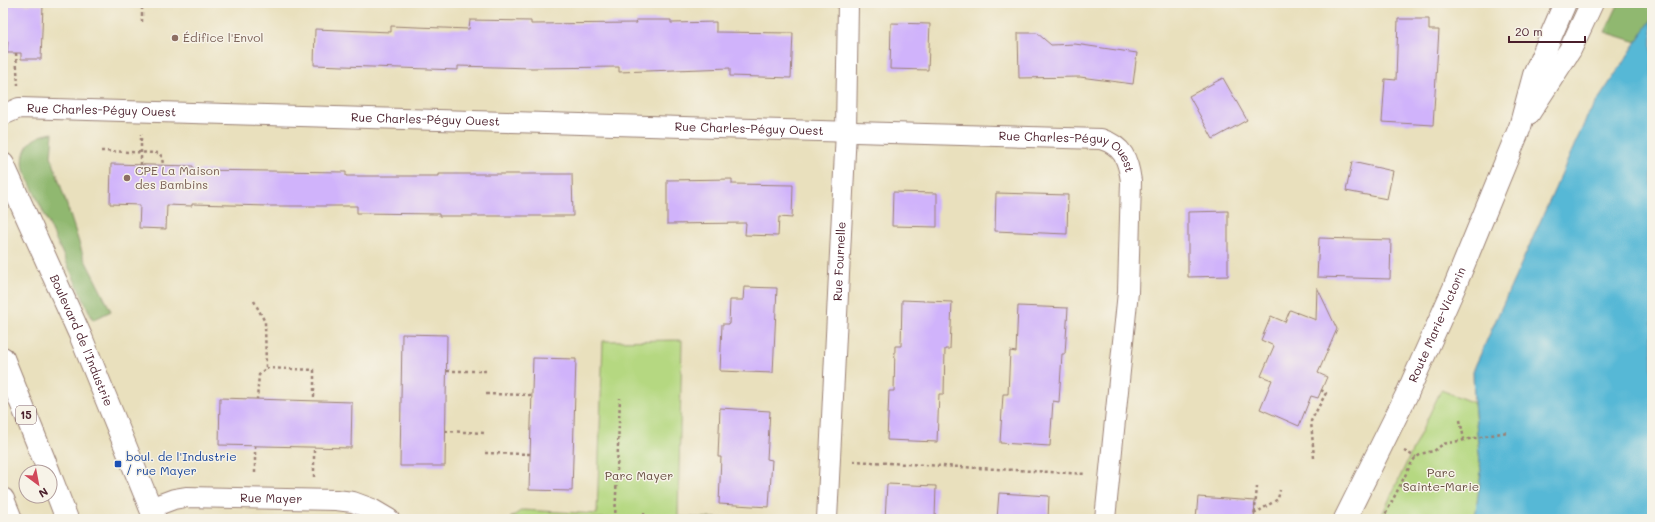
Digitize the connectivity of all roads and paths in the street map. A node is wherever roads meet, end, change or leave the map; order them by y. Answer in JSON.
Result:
{"nodes":[{"id":1,"x":142,"y":3,"type":"edge"},
{"id":2,"x":848,"y":3,"type":"edge"},
{"id":3,"x":1565,"y":3,"type":"edge"},
{"id":4,"x":1592,"y":3,"type":"edge"},
{"id":5,"x":142,"y":22,"type":"dead end"},
{"id":6,"x":16,"y":53,"type":"dead end"},
{"id":7,"x":18,"y":89,"type":"dead end"},
{"id":8,"x":3,"y":115,"type":"edge"},
{"id":9,"x":1520,"y":127,"type":"junction"},
{"id":10,"x":142,"y":131,"type":"dead end"},
{"id":11,"x":846,"y":131,"type":"junction"},
{"id":12,"x":101,"y":151,"type":"dead end"},
{"id":13,"x":141,"y":151,"type":"junction"},
{"id":14,"x":3,"y":164,"type":"edge"},
{"id":15,"x":141,"y":165,"type":"dead end"},
{"id":16,"x":163,"y":165,"type":"dead end"},
{"id":17,"x":254,"y":301,"type":"dead end"},
{"id":18,"x":3,"y":358,"type":"edge"},
{"id":19,"x":266,"y":368,"type":"junction"},
{"id":20,"x":446,"y":370,"type":"dead end"},
{"id":21,"x":486,"y":371,"type":"dead end"},
{"id":22,"x":1321,"y":390,"type":"dead end"},
{"id":23,"x":486,"y":394,"type":"dead end"},
{"id":24,"x":532,"y":395,"type":"dead end"},
{"id":25,"x":620,"y":398,"type":"dead end"},
{"id":26,"x":257,"y":399,"type":"dead end"},
{"id":27,"x":314,"y":400,"type":"dead end"},
{"id":28,"x":1460,"y":420,"type":"dead end"},
{"id":29,"x":445,"y":431,"type":"dead end"},
{"id":30,"x":485,"y":432,"type":"dead end"},
{"id":31,"x":1507,"y":432,"type":"dead end"},
{"id":32,"x":1464,"y":439,"type":"junction"},
{"id":33,"x":254,"y":446,"type":"dead end"},
{"id":34,"x":314,"y":447,"type":"dead end"},
{"id":35,"x":1404,"y":451,"type":"dead end"},
{"id":36,"x":485,"y":453,"type":"dead end"},
{"id":37,"x":530,"y":454,"type":"dead end"},
{"id":38,"x":1416,"y":457,"type":"junction"},
{"id":39,"x":1314,"y":458,"type":"dead end"},
{"id":40,"x":847,"y":460,"type":"dead end"},
{"id":41,"x":46,"y":464,"type":"edge"},
{"id":42,"x":1090,"y":474,"type":"dead end"},
{"id":43,"x":1257,"y":487,"type":"dead end"},
{"id":44,"x":1280,"y":490,"type":"dead end"},
{"id":45,"x":58,"y":495,"type":"edge"},
{"id":46,"x":255,"y":498,"type":"junction"},
{"id":47,"x":3,"y":499,"type":"edge"},
{"id":48,"x":314,"y":499,"type":"junction"},
{"id":49,"x":153,"y":513,"type":"edge"},
{"id":50,"x":644,"y":513,"type":"dead end"},
{"id":51,"x":1254,"y":514,"type":"junction"},
{"id":52,"x":11,"y":519,"type":"edge"},
{"id":53,"x":67,"y":519,"type":"edge"},
{"id":54,"x":389,"y":519,"type":"edge"},
{"id":55,"x":592,"y":519,"type":"edge"},
{"id":56,"x":616,"y":519,"type":"edge"},
{"id":57,"x":625,"y":519,"type":"edge"},
{"id":58,"x":644,"y":519,"type":"edge"},
{"id":59,"x":827,"y":519,"type":"edge"},
{"id":60,"x":1105,"y":519,"type":"edge"},
{"id":61,"x":1254,"y":519,"type":"edge"},
{"id":62,"x":1345,"y":519,"type":"edge"},
{"id":63,"x":1383,"y":519,"type":"edge"}],
"edges":[{"from":1,"to":5,"type":"path"},
{"from":2,"to":11,"type":"street","name":"Rue Fournelle"},
{"from":3,"to":9,"type":"main road","name":"Route Marie-Victorin"},
{"from":4,"to":9,"type":"main road","name":"Route Marie-Victorin"},
{"from":6,"to":7,"type":"path"},
{"from":8,"to":11,"type":"street","name":"Rue Charles-Péguy Ouest"},
{"from":9,"to":62,"type":"main road","name":"Route Marie-Victorin"},
{"from":10,"to":13,"type":"path"},
{"from":11,"to":59,"type":"street","name":"Rue Fournelle"},
{"from":11,"to":60,"type":"street","name":"Rue Charles-Péguy Ouest"},
{"from":12,"to":13,"type":"path"},
{"from":13,"to":15,"type":"path"},
{"from":13,"to":16,"type":"path"},
{"from":14,"to":49,"type":"main road","name":"Boulevard de l'Industrie"},
{"from":17,"to":19,"type":"path"},
{"from":18,"to":41,"type":"main road","number":"15"},
{"from":19,"to":26,"type":"path"},
{"from":19,"to":27,"type":"path"},
{"from":20,"to":21,"type":"path"},
{"from":22,"to":39,"type":"path"},
{"from":23,"to":24,"type":"path"},
{"from":25,"to":56,"type":"path"},
{"from":28,"to":32,"type":"path"},
{"from":29,"to":30,"type":"path"},
{"from":31,"to":32,"type":"path"},
{"from":32,"to":38,"type":"path"},
{"from":33,"to":46,"type":"path"},
{"from":34,"to":48,"type":"path"},
{"from":35,"to":38,"type":"path"},
{"from":36,"to":37,"type":"path"},
{"from":38,"to":63,"type":"path"},
{"from":40,"to":42,"type":"path"},
{"from":43,"to":51,"type":"path"},
{"from":44,"to":51,"type":"path"},
{"from":45,"to":53,"type":"main road","number":"15"},
{"from":46,"to":48,"type":"street","name":"Rue Mayer"},
{"from":46,"to":49,"type":"street","name":"Rue Mayer"},
{"from":47,"to":52,"type":"main road"},
{"from":48,"to":54,"type":"street","name":"Rue Mayer"},
{"from":50,"to":58,"type":"path"},
{"from":51,"to":61,"type":"path"},
{"from":55,"to":56,"type":"path"},
{"from":56,"to":57,"type":"path"}]}
